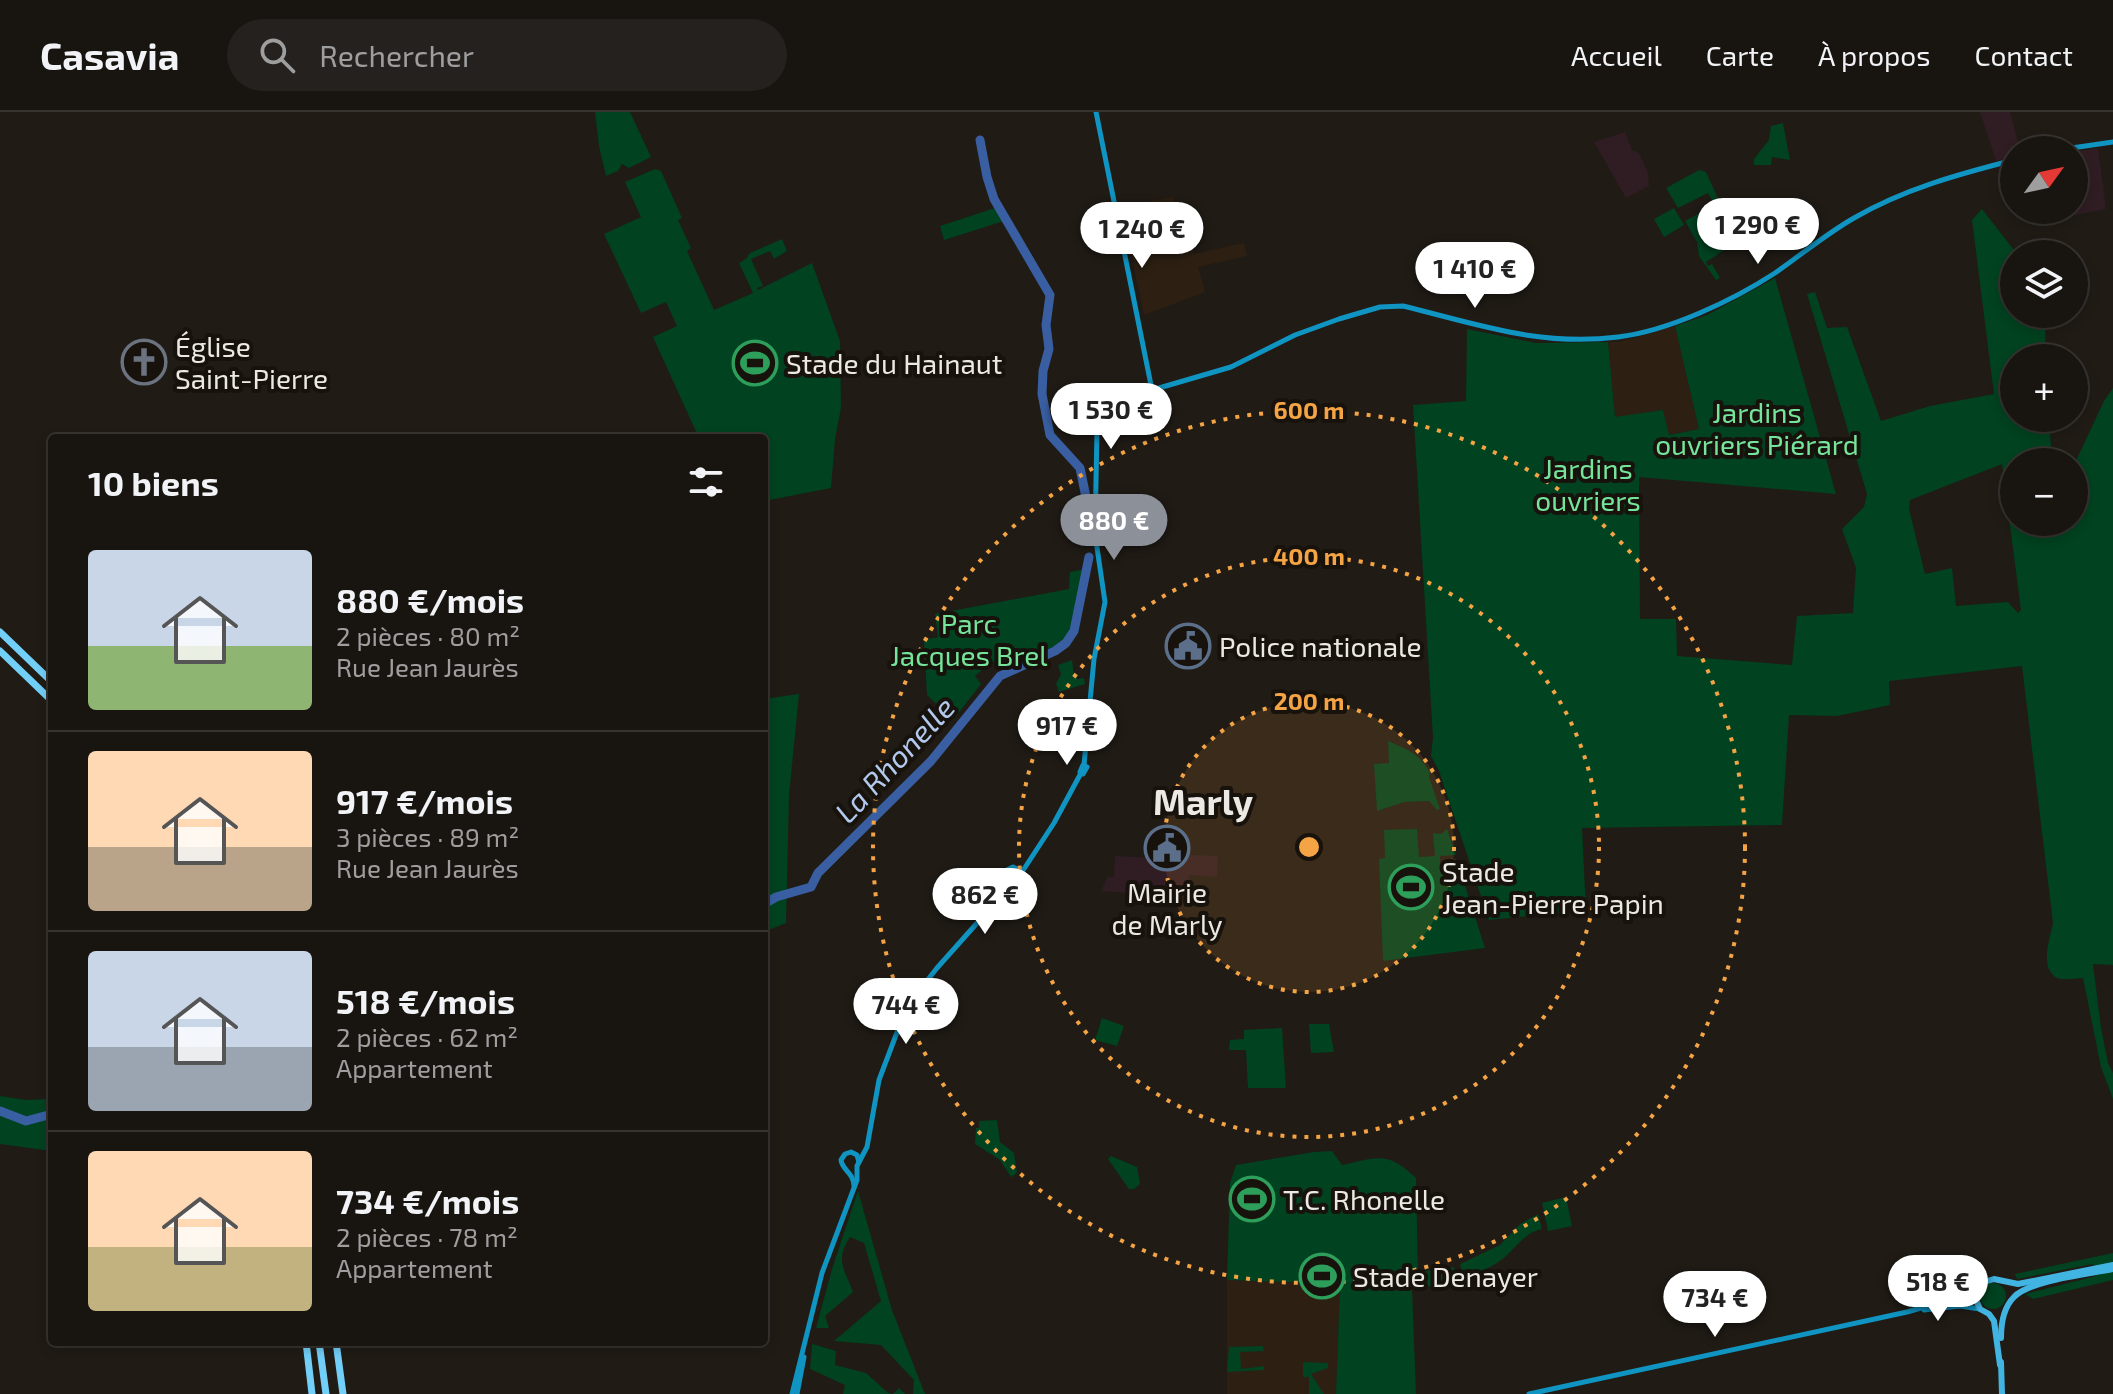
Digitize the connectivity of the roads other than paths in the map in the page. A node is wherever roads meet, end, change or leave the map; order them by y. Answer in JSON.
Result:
{"nodes":[{"id":1,"x":1096,"y":112,"type":"edge"},
{"id":2,"x":2113,"y":142,"type":"edge"},
{"id":3,"x":2088,"y":146,"type":"edge"},
{"id":4,"x":2000,"y":164,"type":"edge"},
{"id":5,"x":1152,"y":390,"type":"junction"},
{"id":6,"x":0,"y":632,"type":"edge"},
{"id":7,"x":0,"y":651,"type":"edge"},
{"id":8,"x":48,"y":678,"type":"edge"},
{"id":9,"x":48,"y":697,"type":"edge"},
{"id":10,"x":1033,"y":855,"type":"junction"},
{"id":11,"x":1016,"y":867,"type":"junction"},
{"id":12,"x":1022,"y":873,"type":"junction"},
{"id":13,"x":1007,"y":879,"type":"junction"},
{"id":14,"x":1014,"y":883,"type":"junction"},
{"id":15,"x":998,"y":900,"type":"junction"},
{"id":16,"x":867,"y":1141,"type":"junction"},
{"id":17,"x":854,"y":1153,"type":"junction"},
{"id":18,"x":858,"y":1164,"type":"junction"},
{"id":19,"x":848,"y":1170,"type":"junction"},
{"id":20,"x":854,"y":1187,"type":"junction"},
{"id":21,"x":2113,"y":1267,"type":"edge"},
{"id":22,"x":2004,"y":1282,"type":"junction"},
{"id":23,"x":1978,"y":1288,"type":"junction"},
{"id":24,"x":2010,"y":1302,"type":"junction"},
{"id":25,"x":1980,"y":1309,"type":"junction"},
{"id":26,"x":2005,"y":1310,"type":"junction"},
{"id":27,"x":1907,"y":1312,"type":"junction"},
{"id":28,"x":1989,"y":1314,"type":"junction"},
{"id":29,"x":306,"y":1346,"type":"edge"},
{"id":30,"x":320,"y":1346,"type":"edge"},
{"id":31,"x":337,"y":1346,"type":"edge"},
{"id":32,"x":2000,"y":1365,"type":"junction"},
{"id":33,"x":312,"y":1394,"type":"edge"},
{"id":34,"x":326,"y":1394,"type":"edge"},
{"id":35,"x":343,"y":1394,"type":"edge"},
{"id":36,"x":795,"y":1394,"type":"edge"},
{"id":37,"x":1529,"y":1394,"type":"edge"},
{"id":38,"x":2002,"y":1394,"type":"edge"}],
"edges":[{"from":1,"to":5,"type":"main road"},
{"from":2,"to":3,"type":"main road"},
{"from":4,"to":5,"type":"main road"},
{"from":5,"to":10,"type":"main road"},
{"from":6,"to":8,"type":"highway"},
{"from":7,"to":9,"type":"highway"},
{"from":10,"to":11,"type":"main road"},
{"from":10,"to":12,"type":"main road"},
{"from":11,"to":12,"type":"main road"},
{"from":11,"to":13,"type":"main road"},
{"from":12,"to":14,"type":"main road"},
{"from":13,"to":14,"type":"main road"},
{"from":13,"to":15,"type":"main road"},
{"from":14,"to":15,"type":"main road"},
{"from":15,"to":16,"type":"main road"},
{"from":16,"to":17,"type":"main road"},
{"from":16,"to":18,"type":"main road"},
{"from":17,"to":18,"type":"main road"},
{"from":17,"to":19,"type":"main road"},
{"from":18,"to":19,"type":"main road"},
{"from":18,"to":20,"type":"main road"},
{"from":19,"to":20,"type":"main road"},
{"from":20,"to":36,"type":"main road"},
{"from":21,"to":22,"type":"main road"},
{"from":21,"to":24,"type":"main road"},
{"from":22,"to":23,"type":"main road"},
{"from":22,"to":24,"type":"main road"},
{"from":23,"to":25,"type":"main road"},
{"from":23,"to":27,"type":"main road"},
{"from":24,"to":26,"type":"main road"},
{"from":25,"to":27,"type":"main road"},
{"from":25,"to":28,"type":"main road"},
{"from":26,"to":28,"type":"main road"},
{"from":26,"to":32,"type":"main road"},
{"from":27,"to":37,"type":"main road"},
{"from":28,"to":32,"type":"main road"},
{"from":29,"to":33,"type":"highway"},
{"from":30,"to":34,"type":"highway"},
{"from":31,"to":35,"type":"highway"},
{"from":32,"to":38,"type":"main road"}]}
